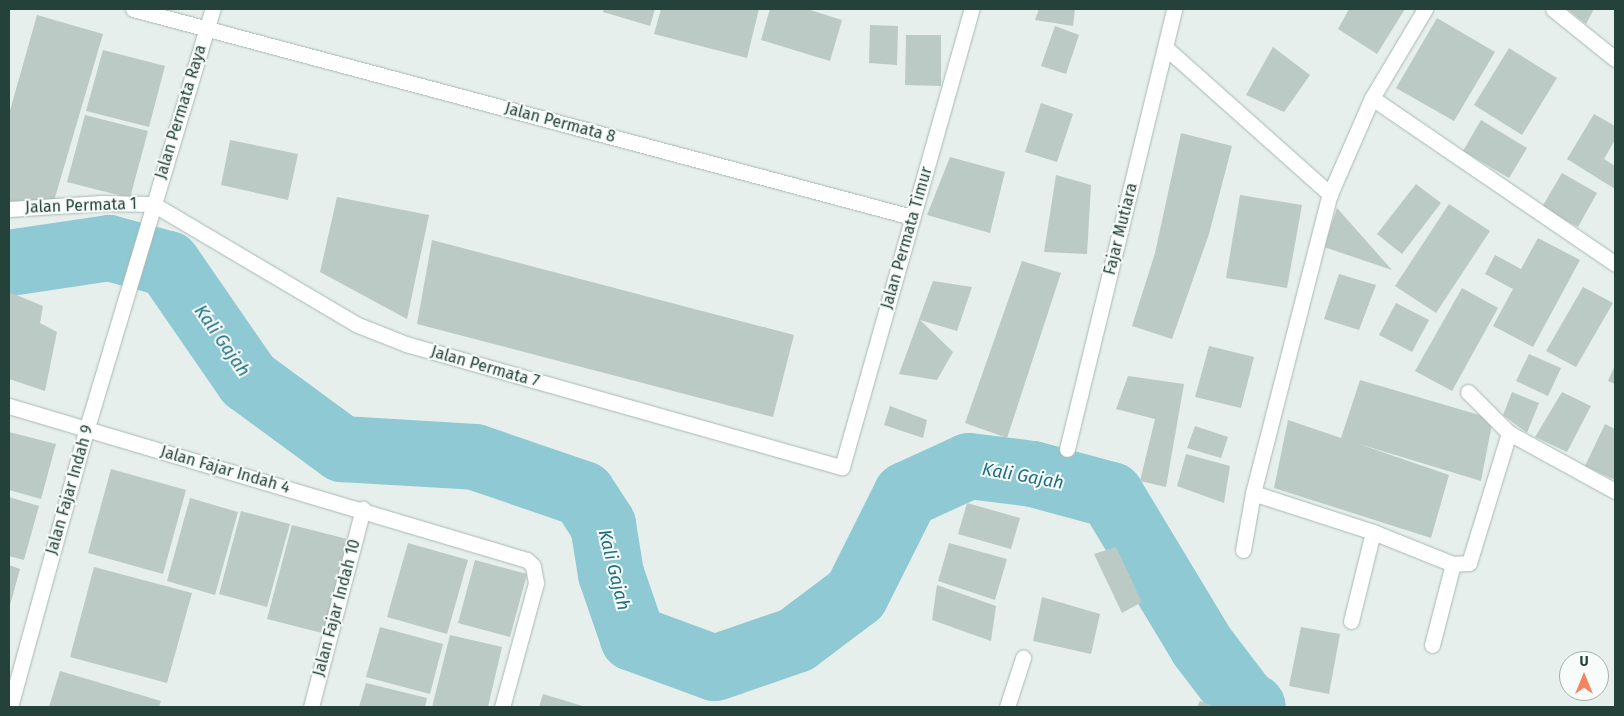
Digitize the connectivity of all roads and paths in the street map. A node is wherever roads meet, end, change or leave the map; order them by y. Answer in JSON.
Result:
{"nodes":[{"id":1,"x":134,"y":9,"type":"edge"},
{"id":2,"x":213,"y":9,"type":"edge"},
{"id":3,"x":972,"y":9,"type":"edge"},
{"id":4,"x":1174,"y":9,"type":"edge"},
{"id":5,"x":1425,"y":9,"type":"edge"},
{"id":6,"x":1553,"y":9,"type":"edge"},
{"id":7,"x":207,"y":29,"type":"junction"},
{"id":8,"x":1166,"y":48,"type":"junction"},
{"id":9,"x":1615,"y":59,"type":"edge"},
{"id":10,"x":1372,"y":98,"type":"junction"},
{"id":11,"x":1330,"y":194,"type":"junction"},
{"id":12,"x":9,"y":209,"type":"edge"},
{"id":13,"x":151,"y":209,"type":"junction"},
{"id":14,"x":912,"y":217,"type":"junction"},
{"id":15,"x":1615,"y":264,"type":"edge"},
{"id":16,"x":134,"y":275,"type":"joint"},
{"id":17,"x":1468,"y":392,"type":"dead end"},
{"id":18,"x":9,"y":406,"type":"edge"},
{"id":19,"x":86,"y":430,"type":"junction"},
{"id":20,"x":1509,"y":433,"type":"junction"},
{"id":21,"x":1066,"y":449,"type":"dead end"},
{"id":22,"x":842,"y":468,"type":"joint"},
{"id":23,"x":1615,"y":491,"type":"edge"},
{"id":24,"x":1253,"y":493,"type":"junction"},
{"id":25,"x":363,"y":509,"type":"junction"},
{"id":26,"x":1372,"y":532,"type":"junction"},
{"id":27,"x":1243,"y":550,"type":"dead end"},
{"id":28,"x":1453,"y":564,"type":"junction"},
{"id":29,"x":1351,"y":621,"type":"dead end"},
{"id":30,"x":1432,"y":645,"type":"dead end"},
{"id":31,"x":1023,"y":658,"type":"dead end"},
{"id":32,"x":10,"y":707,"type":"edge"},
{"id":33,"x":310,"y":707,"type":"edge"},
{"id":34,"x":502,"y":707,"type":"edge"},
{"id":35,"x":1007,"y":707,"type":"edge"}],
"edges":[{"from":1,"to":7,"type":"street","name":"Jalan Permata 8"},
{"from":2,"to":7,"type":"street","name":"Jalan Permata Raya"},
{"from":3,"to":14,"type":"street","name":"Jalan Permata Timur"},
{"from":4,"to":8,"type":"street","name":"Fajar Mutiara"},
{"from":5,"to":10,"type":"street"},
{"from":6,"to":9,"type":"street"},
{"from":7,"to":13,"type":"street","name":"Jalan Permata Raya"},
{"from":7,"to":14,"type":"street","name":"Jalan Permata 8"},
{"from":8,"to":11,"type":"street"},
{"from":8,"to":21,"type":"street","name":"Fajar Mutiara"},
{"from":10,"to":11,"type":"street"},
{"from":10,"to":15,"type":"street"},
{"from":11,"to":24,"type":"street"},
{"from":12,"to":13,"type":"street","name":"Jalan Permata 1"},
{"from":13,"to":16,"type":"street","name":"Jalan Permata Raya"},
{"from":13,"to":22,"type":"street","name":"Jalan Permata 7"},
{"from":14,"to":22,"type":"street","name":"Jalan Permata Timur"},
{"from":16,"to":19,"type":"street","name":"Jalan Fajar Indah 9"},
{"from":17,"to":20,"type":"street"},
{"from":18,"to":19,"type":"street","name":"Jalan Fajar Indah 4"},
{"from":19,"to":25,"type":"street","name":"Jalan Fajar Indah 4"},
{"from":19,"to":32,"type":"street","name":"Jalan Fajar Indah 9"},
{"from":20,"to":23,"type":"street"},
{"from":20,"to":28,"type":"street"},
{"from":24,"to":26,"type":"street"},
{"from":24,"to":27,"type":"street"},
{"from":25,"to":33,"type":"street","name":"Jalan Fajar Indah 10"},
{"from":25,"to":34,"type":"street","name":"Jalan Fajar Indah 4"},
{"from":26,"to":28,"type":"street"},
{"from":26,"to":29,"type":"street"},
{"from":28,"to":30,"type":"street"},
{"from":31,"to":35,"type":"street"}]}
